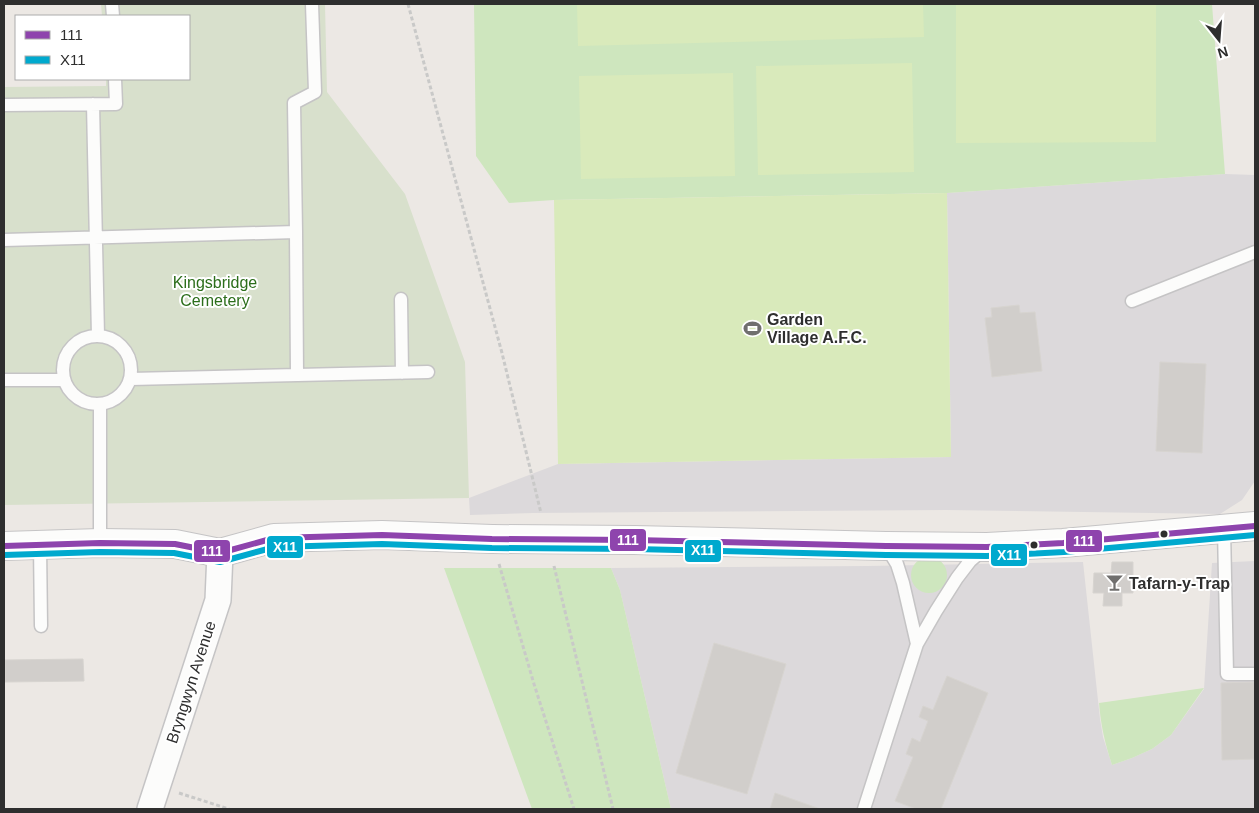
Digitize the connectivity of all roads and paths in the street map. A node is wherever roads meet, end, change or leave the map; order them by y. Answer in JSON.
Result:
{"nodes":[{"id":1,"x":312,"y":4,"type":"edge"},
{"id":2,"x":408,"y":4,"type":"edge"},
{"id":3,"x":115,"y":80,"type":"edge"},
{"id":4,"x":93,"y":104,"type":"junction"},
{"id":5,"x":4,"y":105,"type":"edge"},
{"id":6,"x":296,"y":232,"type":"junction"},
{"id":7,"x":96,"y":237,"type":"junction"},
{"id":8,"x":4,"y":240,"type":"edge"},
{"id":9,"x":1255,"y":252,"type":"edge"},
{"id":10,"x":401,"y":299,"type":"dead end"},
{"id":11,"x":1132,"y":301,"type":"dead end"},
{"id":12,"x":98,"y":336,"type":"junction"},
{"id":13,"x":428,"y":372,"type":"dead end"},
{"id":14,"x":402,"y":373,"type":"junction"},
{"id":15,"x":297,"y":375,"type":"junction"},
{"id":16,"x":131,"y":379,"type":"junction"},
{"id":17,"x":4,"y":380,"type":"edge"},
{"id":18,"x":64,"y":380,"type":"junction"},
{"id":19,"x":100,"y":404,"type":"junction"},
{"id":20,"x":542,"y":518,"type":"dead end"},
{"id":21,"x":1255,"y":526,"type":"edge"},
{"id":22,"x":1224,"y":529,"type":"junction"},
{"id":23,"x":492,"y":540,"type":"junction"},
{"id":24,"x":100,"y":543,"type":"junction"},
{"id":25,"x":40,"y":545,"type":"junction"},
{"id":26,"x":4,"y":546,"type":"edge"},
{"id":27,"x":886,"y":546,"type":"junction"},
{"id":28,"x":987,"y":546,"type":"junction"},
{"id":29,"x":220,"y":553,"type":"junction"},
{"id":30,"x":552,"y":557,"type":"dead end"},
{"id":31,"x":41,"y":626,"type":"dead end"},
{"id":32,"x":917,"y":644,"type":"junction"},
{"id":33,"x":1255,"y":674,"type":"edge"},
{"id":34,"x":153,"y":798,"type":"edge"},
{"id":35,"x":229,"y":809,"type":"edge"},
{"id":36,"x":574,"y":809,"type":"edge"},
{"id":37,"x":613,"y":809,"type":"edge"},
{"id":38,"x":864,"y":809,"type":"edge"}],
"edges":[{"from":1,"to":6,"type":"lane"},
{"from":2,"to":20,"type":"path"},
{"from":3,"to":4,"type":"lane"},
{"from":4,"to":5,"type":"lane"},
{"from":4,"to":7,"type":"lane"},
{"from":6,"to":7,"type":"lane"},
{"from":6,"to":15,"type":"lane"},
{"from":7,"to":8,"type":"lane"},
{"from":7,"to":12,"type":"lane"},
{"from":9,"to":11,"type":"lane"},
{"from":10,"to":14,"type":"lane"},
{"from":12,"to":16,"type":"lane"},
{"from":12,"to":18,"type":"lane"},
{"from":13,"to":14,"type":"lane"},
{"from":14,"to":15,"type":"lane"},
{"from":15,"to":16,"type":"lane"},
{"from":16,"to":19,"type":"lane"},
{"from":17,"to":18,"type":"lane"},
{"from":18,"to":19,"type":"lane"},
{"from":19,"to":24,"type":"lane"},
{"from":21,"to":22,"type":"main road"},
{"from":22,"to":28,"type":"main road"},
{"from":22,"to":33,"type":"lane"},
{"from":23,"to":27,"type":"main road","bridge":true},
{"from":23,"to":29,"type":"main road"},
{"from":23,"to":36,"type":"path"},
{"from":24,"to":25,"type":"main road"},
{"from":24,"to":29,"type":"main road"},
{"from":25,"to":26,"type":"main road"},
{"from":25,"to":31,"type":"lane"},
{"from":27,"to":28,"type":"main road"},
{"from":27,"to":32,"type":"lane"},
{"from":28,"to":32,"type":"lane"},
{"from":29,"to":34,"type":"street","name":"Bryngwyn Avenue"},
{"from":30,"to":37,"type":"path"},
{"from":32,"to":38,"type":"lane"},
{"from":34,"to":35,"type":"path"}]}
